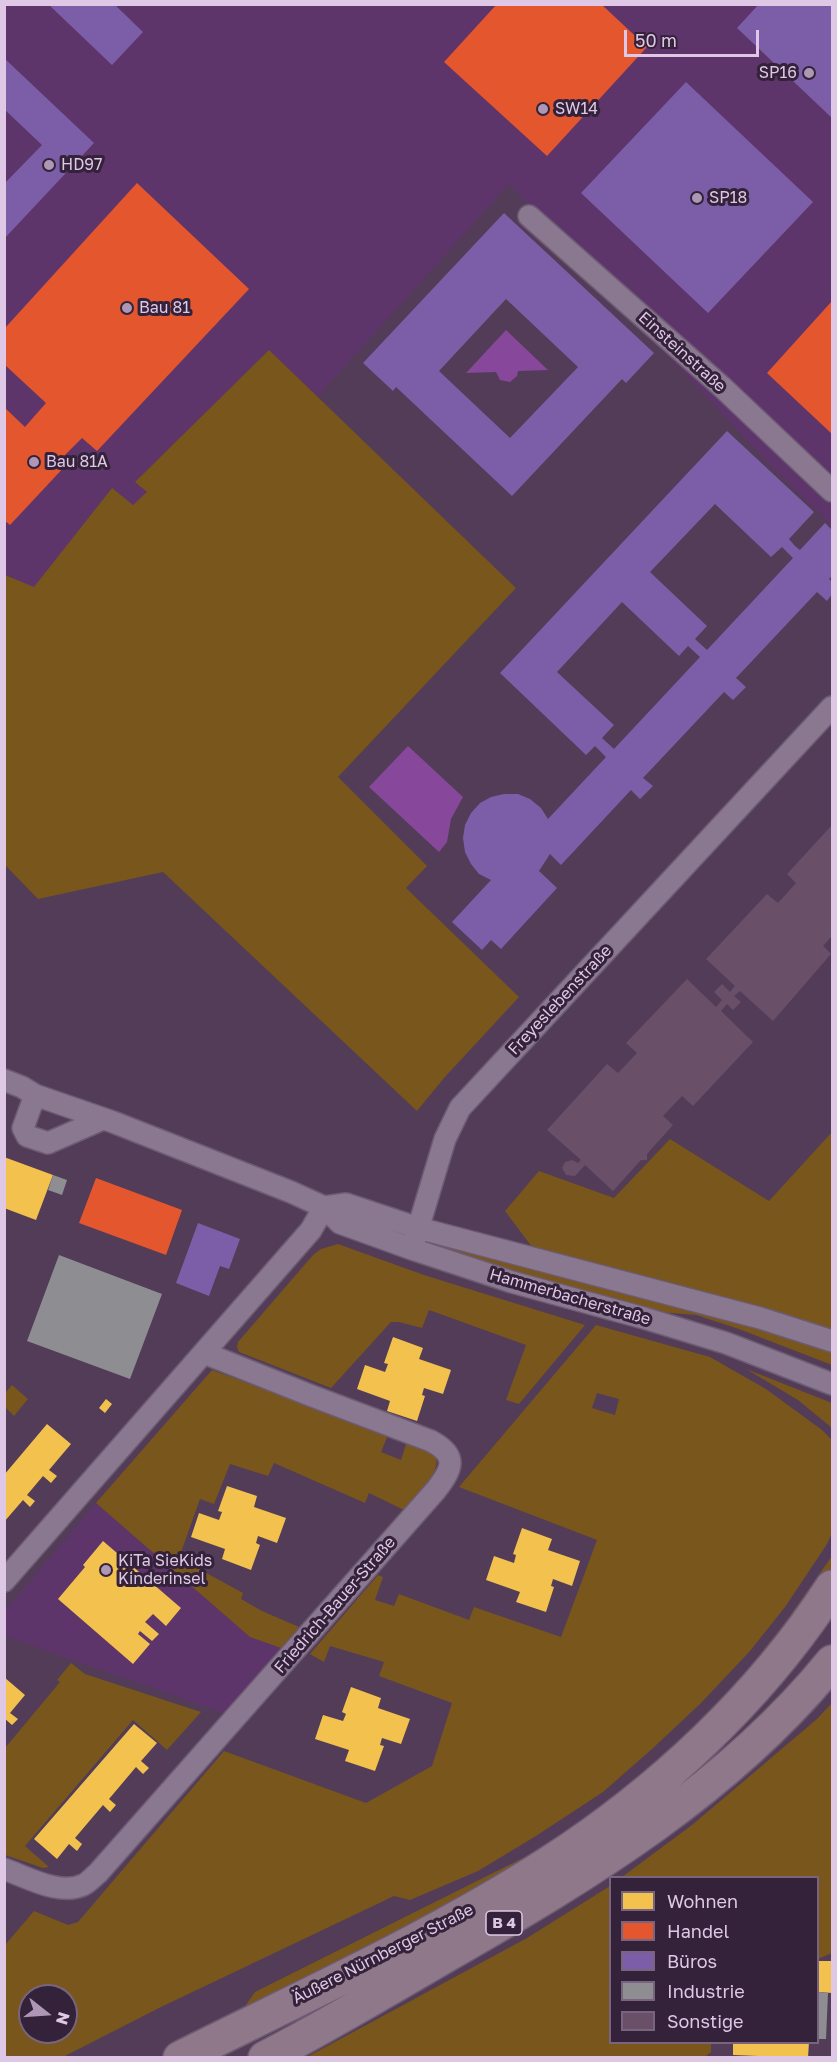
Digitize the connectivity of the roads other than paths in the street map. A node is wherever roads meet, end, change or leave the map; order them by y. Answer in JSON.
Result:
{"nodes":[{"id":1,"x":530,"y":216,"type":"dead end"},
{"id":2,"x":832,"y":491,"type":"edge"},
{"id":3,"x":832,"y":707,"type":"edge"},
{"id":4,"x":4,"y":1080,"type":"edge"},
{"id":5,"x":35,"y":1095,"type":"junction"},
{"id":6,"x":103,"y":1119,"type":"junction"},
{"id":7,"x":324,"y":1207,"type":"junction"},
{"id":8,"x":418,"y":1228,"type":"junction"},
{"id":9,"x":412,"y":1249,"type":"junction"},
{"id":10,"x":832,"y":1341,"type":"edge"},
{"id":11,"x":204,"y":1353,"type":"junction"},
{"id":12,"x":829,"y":1383,"type":"edge"},
{"id":13,"x":4,"y":1581,"type":"edge"},
{"id":14,"x":832,"y":1587,"type":"edge"},
{"id":15,"x":832,"y":1662,"type":"edge"},
{"id":16,"x":4,"y":1869,"type":"edge"},
{"id":17,"x":180,"y":2058,"type":"edge"},
{"id":18,"x":265,"y":2058,"type":"edge"}],
"edges":[{"from":1,"to":2,"type":"street","name":"Einsteinstraße"},
{"from":3,"to":8,"type":"street","name":"Freyeslebenstraße"},
{"from":4,"to":5,"type":"street","name":"Hammerbacherstraße"},
{"from":5,"to":6,"type":"street","name":"Hammerbacherstraße"},
{"from":5,"to":6,"type":"street"},
{"from":6,"to":7,"type":"street","name":"Hammerbacherstraße"},
{"from":7,"to":8,"type":"street","name":"Hammerbacherstraße"},
{"from":7,"to":9,"type":"street","name":"Hammerbacherstraße"},
{"from":7,"to":11,"type":"street"},
{"from":8,"to":9,"type":"street","name":"Freyeslebenstraße"},
{"from":8,"to":10,"type":"street","name":"Hammerbacherstraße"},
{"from":9,"to":12,"type":"street","name":"Hammerbacherstraße"},
{"from":11,"to":13,"type":"street"},
{"from":11,"to":16,"type":"street","name":"Friedrich-Bauer-Straße"},
{"from":14,"to":17,"type":"highway","name":"Äußere Nürnberger Straße","number":"B 4"},
{"from":15,"to":18,"type":"highway","name":"Äußere Nürnberger Straße","number":"B 4"}]}
